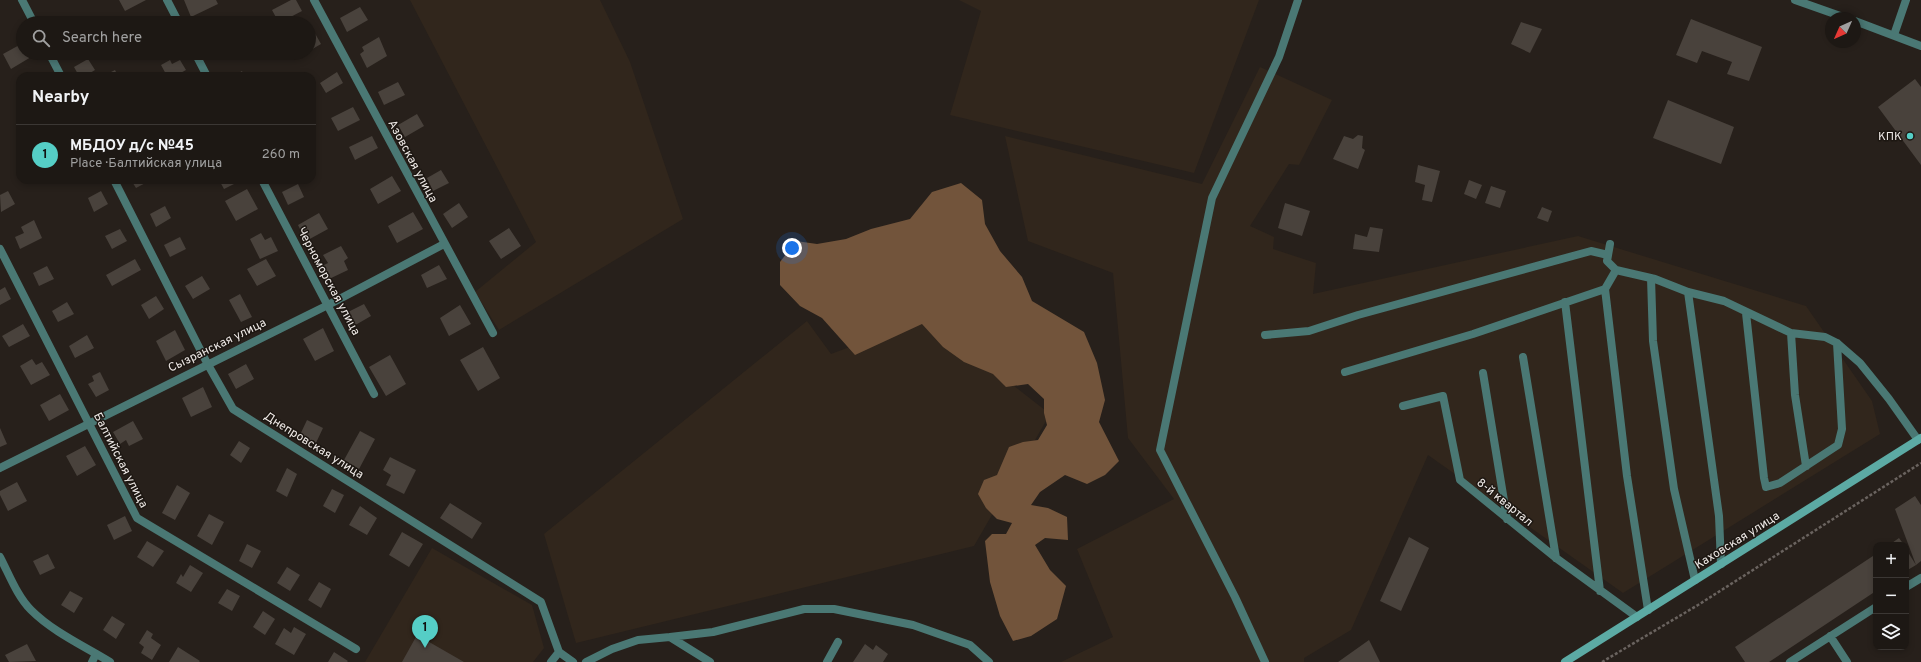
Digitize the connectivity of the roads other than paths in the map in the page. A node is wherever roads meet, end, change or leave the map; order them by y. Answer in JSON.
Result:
{"nodes":[{"id":1,"x":22,"y":0,"type":"edge"},
{"id":2,"x":167,"y":0,"type":"edge"},
{"id":3,"x":314,"y":0,"type":"edge"},
{"id":4,"x":1298,"y":0,"type":"edge"},
{"id":5,"x":1795,"y":0,"type":"edge"},
{"id":6,"x":1906,"y":0,"type":"edge"},
{"id":7,"x":1829,"y":12,"type":"edge"},
{"id":8,"x":30,"y":16,"type":"edge"},
{"id":9,"x":175,"y":16,"type":"edge"},
{"id":10,"x":1861,"y":23,"type":"edge"},
{"id":11,"x":1894,"y":35,"type":"junction"},
{"id":12,"x":1921,"y":46,"type":"edge"},
{"id":13,"x":53,"y":60,"type":"edge"},
{"id":14,"x":199,"y":60,"type":"edge"},
{"id":15,"x":59,"y":72,"type":"edge"},
{"id":16,"x":205,"y":72,"type":"edge"},
{"id":17,"x":116,"y":184,"type":"edge"},
{"id":18,"x":264,"y":184,"type":"edge"},
{"id":19,"x":444,"y":244,"type":"junction"},
{"id":20,"x":1610,"y":244,"type":"dead end"},
{"id":21,"x":0,"y":249,"type":"edge"},
{"id":22,"x":1608,"y":254,"type":"junction"},
{"id":23,"x":1616,"y":270,"type":"junction"},
{"id":24,"x":1651,"y":278,"type":"junction"},
{"id":25,"x":1605,"y":289,"type":"junction"},
{"id":26,"x":1688,"y":292,"type":"junction"},
{"id":27,"x":1565,"y":302,"type":"junction"},
{"id":28,"x":328,"y":305,"type":"junction"},
{"id":29,"x":1746,"y":313,"type":"junction"},
{"id":30,"x":493,"y":333,"type":"dead end"},
{"id":31,"x":1791,"y":333,"type":"junction"},
{"id":32,"x":1265,"y":335,"type":"dead end"},
{"id":33,"x":1837,"y":343,"type":"junction"},
{"id":34,"x":1524,"y":357,"type":"dead end"},
{"id":35,"x":207,"y":363,"type":"junction"},
{"id":36,"x":1345,"y":372,"type":"dead end"},
{"id":37,"x":1483,"y":373,"type":"dead end"},
{"id":38,"x":374,"y":394,"type":"dead end"},
{"id":39,"x":1403,"y":406,"type":"dead end"},
{"id":40,"x":88,"y":423,"type":"junction"},
{"id":41,"x":1920,"y":441,"type":"edge"},
{"id":42,"x":1806,"y":466,"type":"junction"},
{"id":43,"x":0,"y":468,"type":"edge"},
{"id":44,"x":1507,"y":519,"type":"junction"},
{"id":45,"x":0,"y":557,"type":"edge"},
{"id":46,"x":1556,"y":558,"type":"junction"},
{"id":47,"x":1721,"y":564,"type":"junction"},
{"id":48,"x":1921,"y":578,"type":"edge"},
{"id":49,"x":1695,"y":580,"type":"junction"},
{"id":50,"x":1909,"y":585,"type":"edge"},
{"id":51,"x":1600,"y":591,"type":"junction"},
{"id":52,"x":1873,"y":609,"type":"edge"},
{"id":53,"x":1648,"y":610,"type":"junction"},
{"id":54,"x":1637,"y":617,"type":"junction"},
{"id":55,"x":1830,"y":636,"type":"junction"},
{"id":56,"x":670,"y":637,"type":"junction"},
{"id":57,"x":838,"y":642,"type":"dead end"},
{"id":58,"x":356,"y":649,"type":"dead end"},
{"id":59,"x":559,"y":652,"type":"junction"},
{"id":60,"x":96,"y":654,"type":"junction"},
{"id":61,"x":1571,"y":660,"type":"edge"},
{"id":62,"x":92,"y":662,"type":"edge"},
{"id":63,"x":110,"y":662,"type":"edge"},
{"id":64,"x":551,"y":662,"type":"edge"},
{"id":65,"x":573,"y":662,"type":"edge"},
{"id":66,"x":586,"y":662,"type":"edge"},
{"id":67,"x":710,"y":662,"type":"edge"},
{"id":68,"x":827,"y":662,"type":"edge"},
{"id":69,"x":989,"y":662,"type":"edge"},
{"id":70,"x":1265,"y":662,"type":"edge"},
{"id":71,"x":1790,"y":662,"type":"edge"},
{"id":72,"x":1847,"y":662,"type":"edge"}],
"edges":[{"from":1,"to":8,"type":"street"},
{"from":2,"to":9,"type":"street"},
{"from":3,"to":19,"type":"street","name":"Азовская улица"},
{"from":4,"to":70,"type":"street"},
{"from":5,"to":7,"type":"street"},
{"from":6,"to":11,"type":"street"},
{"from":10,"to":11,"type":"street"},
{"from":11,"to":12,"type":"street"},
{"from":13,"to":15,"type":"street"},
{"from":14,"to":16,"type":"street"},
{"from":17,"to":35,"type":"street","name":"Днепровская улица"},
{"from":18,"to":28,"type":"street","name":"Черноморская улица"},
{"from":19,"to":28,"type":"street","name":"Сызранская улица"},
{"from":19,"to":30,"type":"street","name":"Азовская улица"},
{"from":20,"to":22,"type":"street"},
{"from":21,"to":40,"type":"street","name":"Балтийская улица"},
{"from":22,"to":23,"type":"street"},
{"from":22,"to":32,"type":"street"},
{"from":23,"to":24,"type":"street"},
{"from":23,"to":25,"type":"street"},
{"from":24,"to":26,"type":"street"},
{"from":24,"to":49,"type":"street"},
{"from":25,"to":27,"type":"street"},
{"from":25,"to":53,"type":"street"},
{"from":26,"to":29,"type":"street"},
{"from":26,"to":47,"type":"street"},
{"from":27,"to":36,"type":"street"},
{"from":27,"to":51,"type":"street"},
{"from":28,"to":35,"type":"street","name":"Сызранская улица"},
{"from":28,"to":38,"type":"street","name":"Черноморская улица"},
{"from":29,"to":31,"type":"street"},
{"from":29,"to":42,"type":"street"},
{"from":31,"to":33,"type":"street"},
{"from":31,"to":42,"type":"street"},
{"from":33,"to":41,"type":"street"},
{"from":33,"to":42,"type":"street"},
{"from":34,"to":46,"type":"street"},
{"from":35,"to":40,"type":"street","name":"Сызранская улица"},
{"from":35,"to":59,"type":"street","name":"Днепровская улица"},
{"from":37,"to":44,"type":"street"},
{"from":39,"to":44,"type":"street","name":"8-й квартал"},
{"from":40,"to":43,"type":"street","name":"Сызранская улица"},
{"from":40,"to":58,"type":"street","name":"Балтийская улица"},
{"from":41,"to":47,"type":"main road","name":"Каховская улица"},
{"from":44,"to":46,"type":"street","name":"8-й квартал"},
{"from":45,"to":60,"type":"street"},
{"from":46,"to":51,"type":"street","name":"8-й квартал"},
{"from":47,"to":49,"type":"main road","name":"Каховская улица"},
{"from":48,"to":50,"type":"street"},
{"from":49,"to":53,"type":"main road","name":"Каховская улица"},
{"from":51,"to":54,"type":"street","name":"8-й квартал"},
{"from":52,"to":55,"type":"street"},
{"from":53,"to":54,"type":"main road","name":"Каховская улица"},
{"from":54,"to":61,"type":"main road","name":"Каховская улица"},
{"from":55,"to":71,"type":"street"},
{"from":55,"to":72,"type":"street"},
{"from":56,"to":66,"type":"street"},
{"from":56,"to":67,"type":"street"},
{"from":56,"to":69,"type":"street"},
{"from":57,"to":68,"type":"street"},
{"from":59,"to":64,"type":"street"},
{"from":59,"to":65,"type":"street"},
{"from":60,"to":62,"type":"street"},
{"from":60,"to":63,"type":"street"}]}
